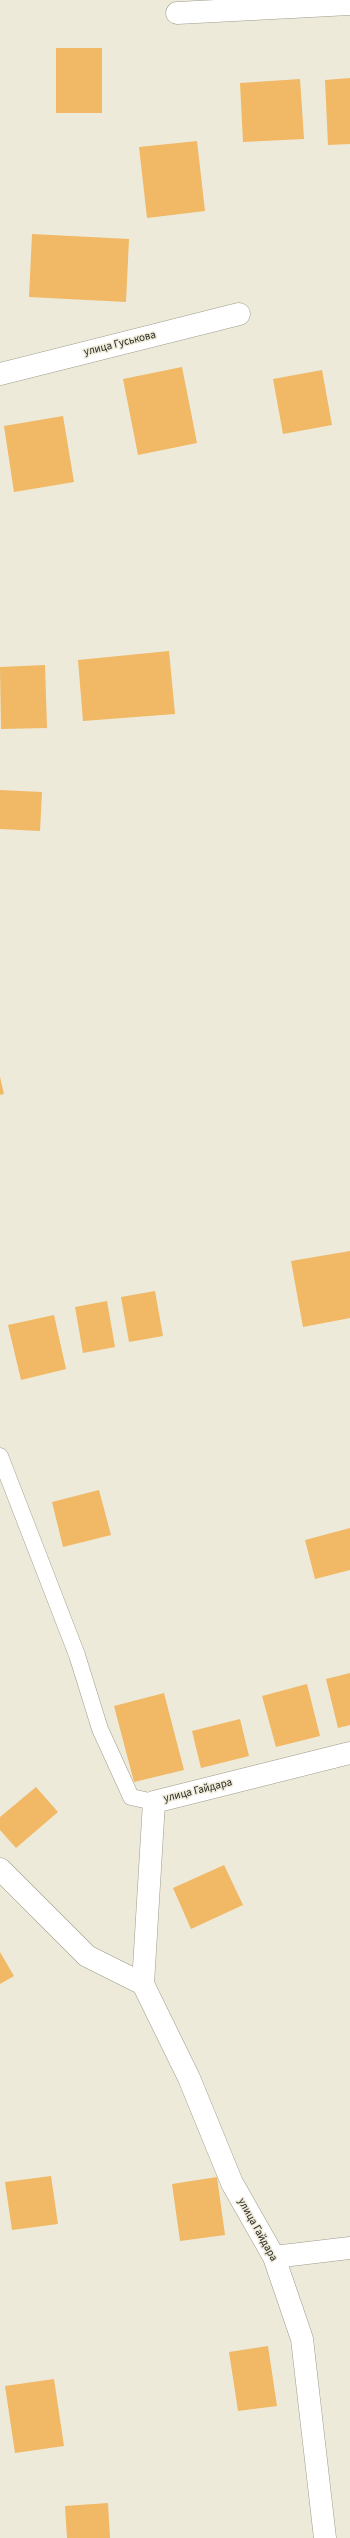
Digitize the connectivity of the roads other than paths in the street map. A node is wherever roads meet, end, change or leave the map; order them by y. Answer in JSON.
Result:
{"nodes":[{"id":1,"x":350,"y":4,"type":"edge"},
{"id":2,"x":177,"y":13,"type":"dead end"},
{"id":3,"x":239,"y":314,"type":"dead end"},
{"id":4,"x":0,"y":374,"type":"edge"},
{"id":5,"x":0,"y":1456,"type":"edge"},
{"id":6,"x":350,"y":1753,"type":"edge"},
{"id":7,"x":154,"y":1802,"type":"junction"},
{"id":8,"x":0,"y":1870,"type":"edge"},
{"id":9,"x":143,"y":1984,"type":"junction"},
{"id":10,"x":350,"y":2248,"type":"edge"},
{"id":11,"x":274,"y":2257,"type":"junction"},
{"id":12,"x":325,"y":2538,"type":"edge"}],
"edges":[{"from":1,"to":2,"type":"street"},
{"from":3,"to":4,"type":"street","name":"улица Гуськова"},
{"from":5,"to":7,"type":"lane"},
{"from":6,"to":7,"type":"street","name":"улица Гайдара"},
{"from":7,"to":9,"type":"street","name":"улица Гайдара"},
{"from":8,"to":9,"type":"street"},
{"from":9,"to":11,"type":"street","name":"улица Гайдара"},
{"from":10,"to":11,"type":"street"},
{"from":11,"to":12,"type":"street","name":"улица Гайдара"}]}
